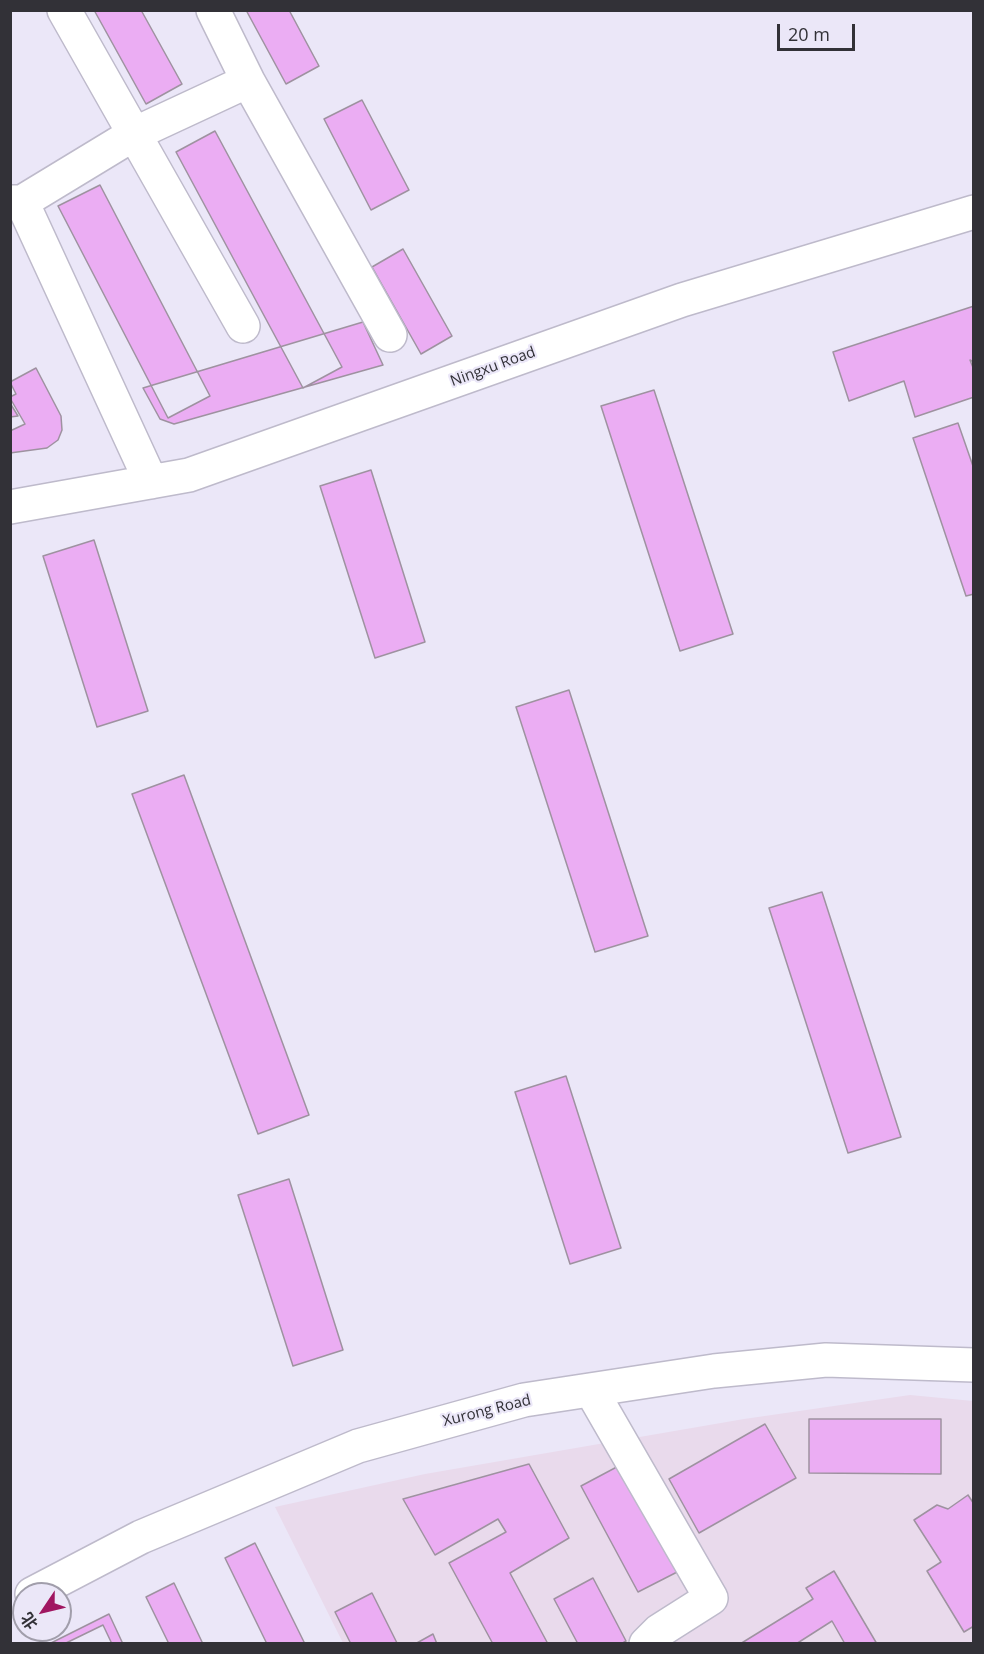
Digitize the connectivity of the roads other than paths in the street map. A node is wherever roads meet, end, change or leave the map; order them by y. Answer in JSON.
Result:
{"nodes":[{"id":1,"x":64,"y":10,"type":"edge"},
{"id":2,"x":213,"y":10,"type":"edge"},
{"id":3,"x":248,"y":81,"type":"junction"},
{"id":4,"x":134,"y":134,"type":"junction"},
{"id":5,"x":16,"y":202,"type":"edge"},
{"id":6,"x":974,"y":212,"type":"edge"},
{"id":7,"x":243,"y":326,"type":"dead end"},
{"id":8,"x":390,"y":335,"type":"dead end"},
{"id":9,"x":151,"y":482,"type":"junction"},
{"id":10,"x":10,"y":507,"type":"edge"},
{"id":11,"x":974,"y":1365,"type":"edge"},
{"id":12,"x":591,"y":1390,"type":"junction"},
{"id":13,"x":55,"y":1582,"type":"edge"},
{"id":14,"x":649,"y":1643,"type":"edge"}],
"edges":[{"from":1,"to":4,"type":"street"},
{"from":2,"to":3,"type":"street"},
{"from":3,"to":4,"type":"street"},
{"from":3,"to":8,"type":"street"},
{"from":4,"to":5,"type":"street"},
{"from":4,"to":7,"type":"street"},
{"from":5,"to":9,"type":"street"},
{"from":6,"to":9,"type":"street","name":"Ningxu Road"},
{"from":9,"to":10,"type":"street","name":"Ningxu Road"},
{"from":11,"to":12,"type":"street","name":"Xurong Road"},
{"from":12,"to":13,"type":"street","name":"Xurong Road"},
{"from":12,"to":14,"type":"street"}]}
